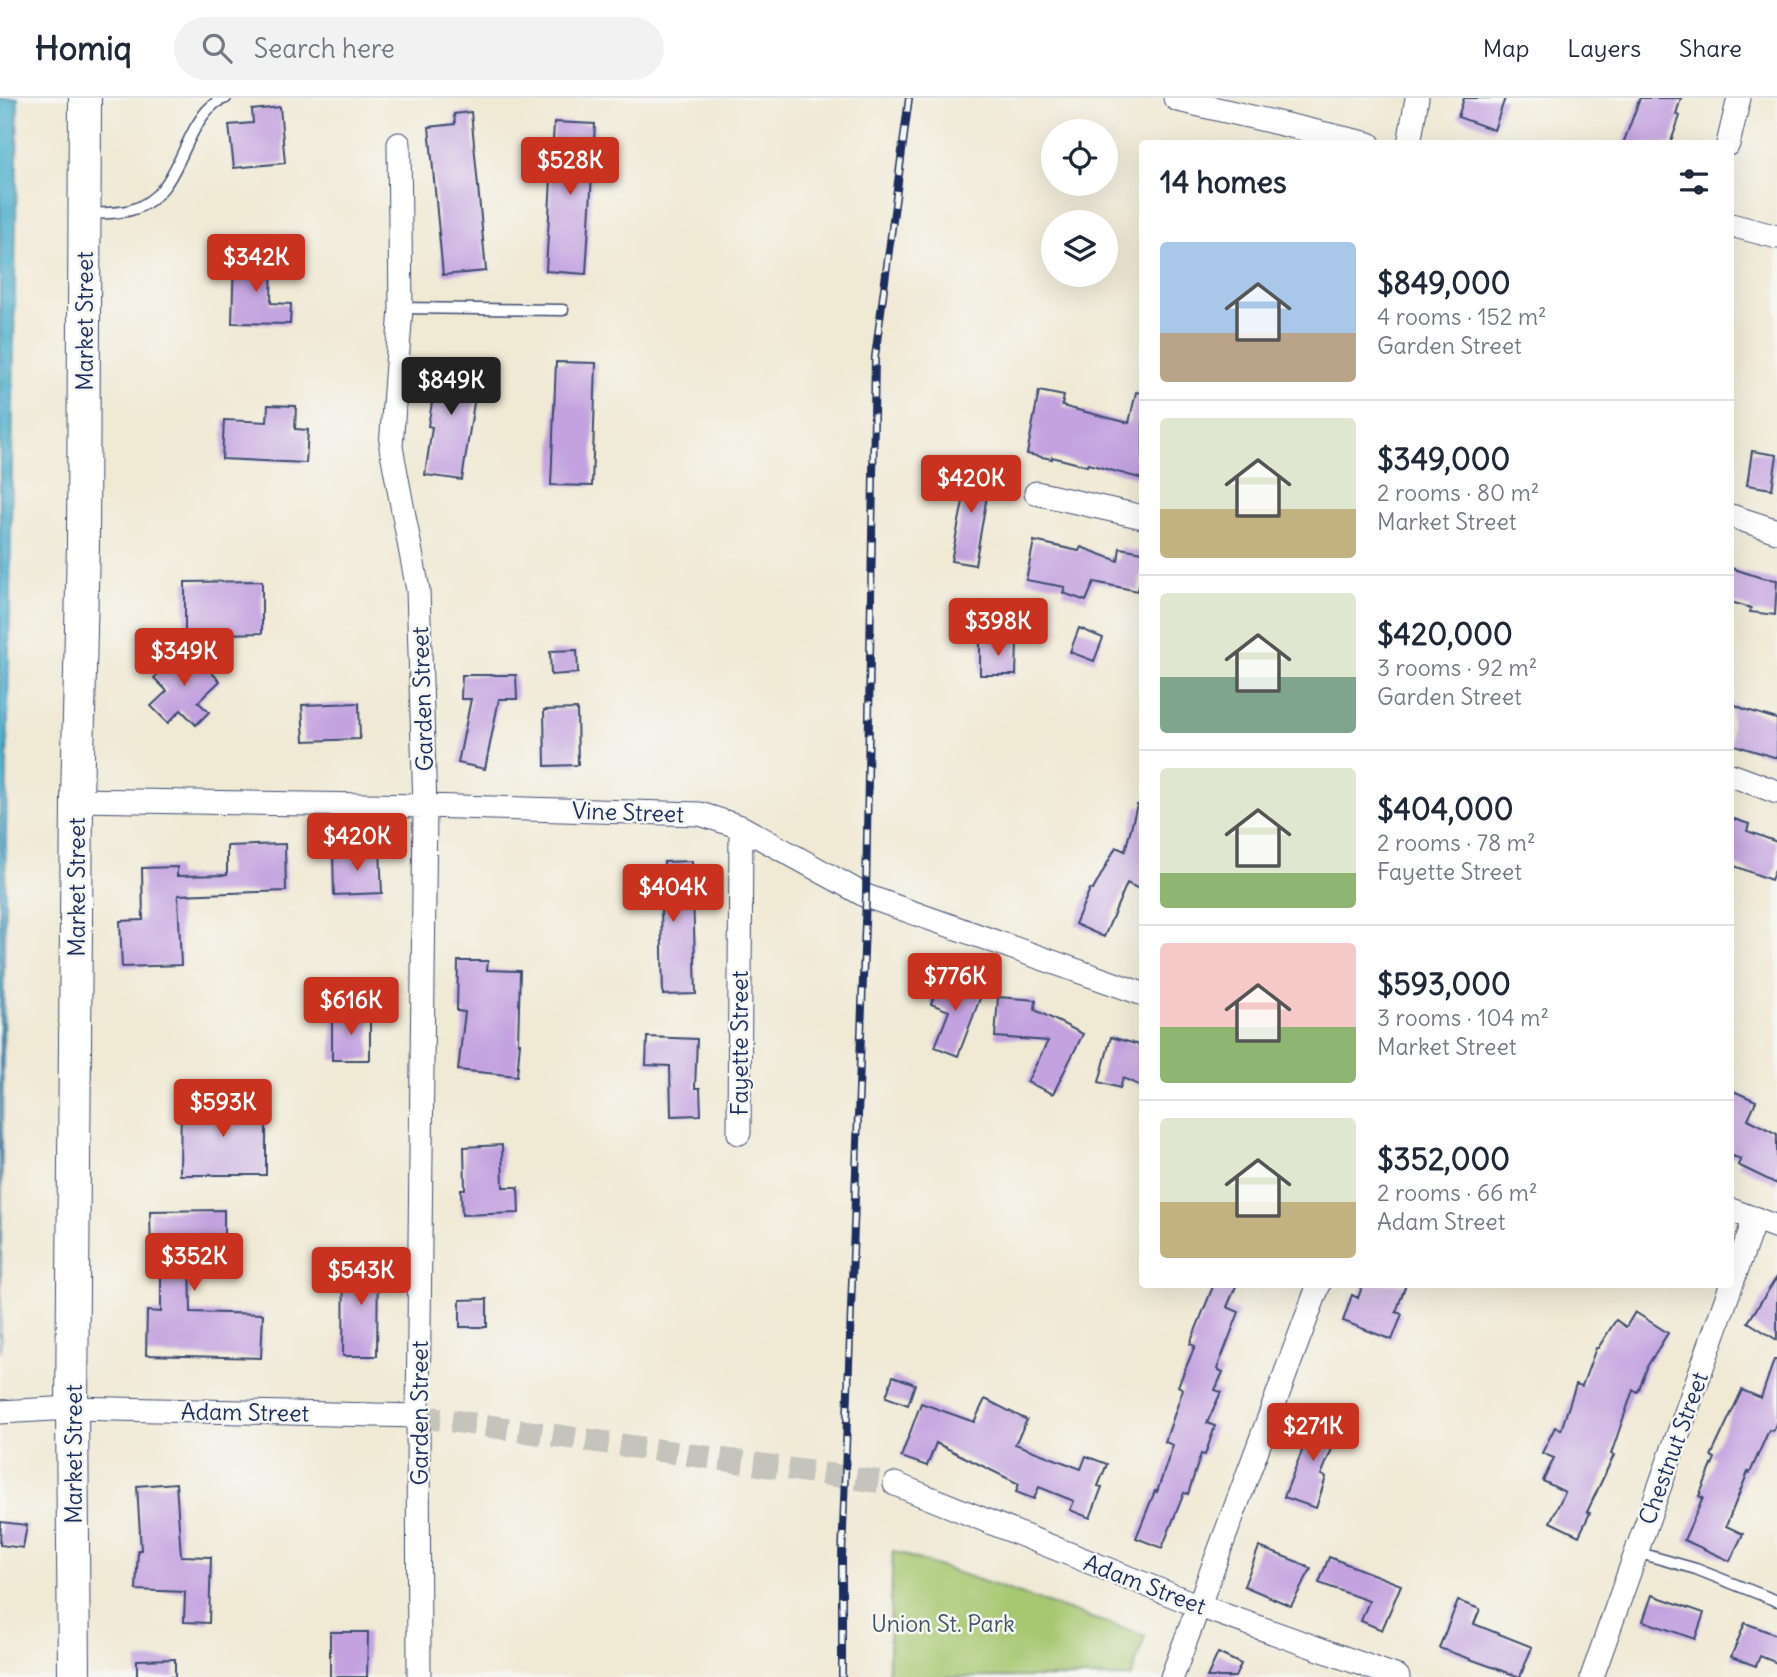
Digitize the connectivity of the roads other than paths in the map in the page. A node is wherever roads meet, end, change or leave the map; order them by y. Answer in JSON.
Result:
{"nodes":[{"id":1,"x":85,"y":98,"type":"edge"},
{"id":2,"x":226,"y":98,"type":"edge"},
{"id":3,"x":1175,"y":98,"type":"edge"},
{"id":4,"x":1417,"y":98,"type":"edge"},
{"id":5,"x":1739,"y":98,"type":"edge"},
{"id":6,"x":1352,"y":140,"type":"edge"},
{"id":7,"x":1410,"y":140,"type":"edge"},
{"id":8,"x":1729,"y":140,"type":"edge"},
{"id":9,"x":399,"y":144,"type":"dead end"},
{"id":10,"x":85,"y":214,"type":"junction"},
{"id":11,"x":1734,"y":226,"type":"edge"},
{"id":12,"x":1777,"y":237,"type":"edge"},
{"id":13,"x":401,"y":308,"type":"junction"},
{"id":14,"x":563,"y":310,"type":"dead end"},
{"id":15,"x":1036,"y":493,"type":"dead end"},
{"id":16,"x":1139,"y":516,"type":"edge"},
{"id":17,"x":1734,"y":517,"type":"edge"},
{"id":18,"x":1777,"y":531,"type":"edge"},
{"id":19,"x":1734,"y":776,"type":"edge"},
{"id":20,"x":1777,"y":792,"type":"edge"},
{"id":21,"x":77,"y":800,"type":"junction"},
{"id":22,"x":425,"y":806,"type":"junction"},
{"id":23,"x":741,"y":827,"type":"junction"},
{"id":24,"x":1139,"y":994,"type":"edge"},
{"id":25,"x":739,"y":1133,"type":"dead end"},
{"id":26,"x":1734,"y":1211,"type":"edge"},
{"id":27,"x":1755,"y":1218,"type":"junction"},
{"id":28,"x":1777,"y":1227,"type":"edge"},
{"id":29,"x":1734,"y":1277,"type":"edge"},
{"id":30,"x":1318,"y":1288,"type":"edge"},
{"id":31,"x":1730,"y":1288,"type":"edge"},
{"id":32,"x":72,"y":1408,"type":"junction"},
{"id":33,"x":0,"y":1412,"type":"edge"},
{"id":34,"x":418,"y":1416,"type":"junction"},
{"id":35,"x":895,"y":1484,"type":"tunnel mouth"},
{"id":36,"x":1636,"y":1552,"type":"junction"},
{"id":37,"x":1777,"y":1601,"type":"edge"},
{"id":38,"x":1199,"y":1605,"type":"junction"},
{"id":39,"x":1386,"y":1675,"type":"edge"},
{"id":40,"x":75,"y":1677,"type":"edge"},
{"id":41,"x":419,"y":1677,"type":"edge"},
{"id":42,"x":1172,"y":1677,"type":"edge"},
{"id":43,"x":1592,"y":1677,"type":"edge"}],
"edges":[{"from":1,"to":10,"type":"street","name":"Market Street"},
{"from":2,"to":10,"type":"lane"},
{"from":3,"to":6,"type":"street"},
{"from":4,"to":7,"type":"street"},
{"from":5,"to":8,"type":"street"},
{"from":9,"to":13,"type":"street","name":"Garden Street"},
{"from":10,"to":21,"type":"street","name":"Market Street"},
{"from":11,"to":12,"type":"street"},
{"from":13,"to":14,"type":"lane"},
{"from":13,"to":22,"type":"street","name":"Garden Street"},
{"from":15,"to":16,"type":"street"},
{"from":17,"to":18,"type":"street"},
{"from":19,"to":20,"type":"street"},
{"from":21,"to":22,"type":"street","name":"Vine Street"},
{"from":21,"to":32,"type":"street","name":"Market Street"},
{"from":22,"to":23,"type":"street","name":"Vine Street"},
{"from":22,"to":34,"type":"street","name":"Garden Street"},
{"from":23,"to":24,"type":"street","name":"Vine Street"},
{"from":23,"to":25,"type":"street","name":"Fayette Street"},
{"from":26,"to":27,"type":"street"},
{"from":27,"to":28,"type":"street"},
{"from":27,"to":29,"type":"street","name":"Chestnut Street"},
{"from":30,"to":38,"type":"street"},
{"from":31,"to":36,"type":"street","name":"Chestnut Street"},
{"from":32,"to":33,"type":"street","name":"Adam Street"},
{"from":32,"to":34,"type":"street","name":"Adam Street"},
{"from":32,"to":40,"type":"street","name":"Market Street"},
{"from":34,"to":41,"type":"street","name":"Garden Street"},
{"from":35,"to":38,"type":"street","name":"Adam Street"},
{"from":36,"to":37,"type":"lane"},
{"from":36,"to":43,"type":"street","name":"Chestnut Street"},
{"from":38,"to":39,"type":"street","name":"Adam Street"},
{"from":38,"to":42,"type":"street"}]}
